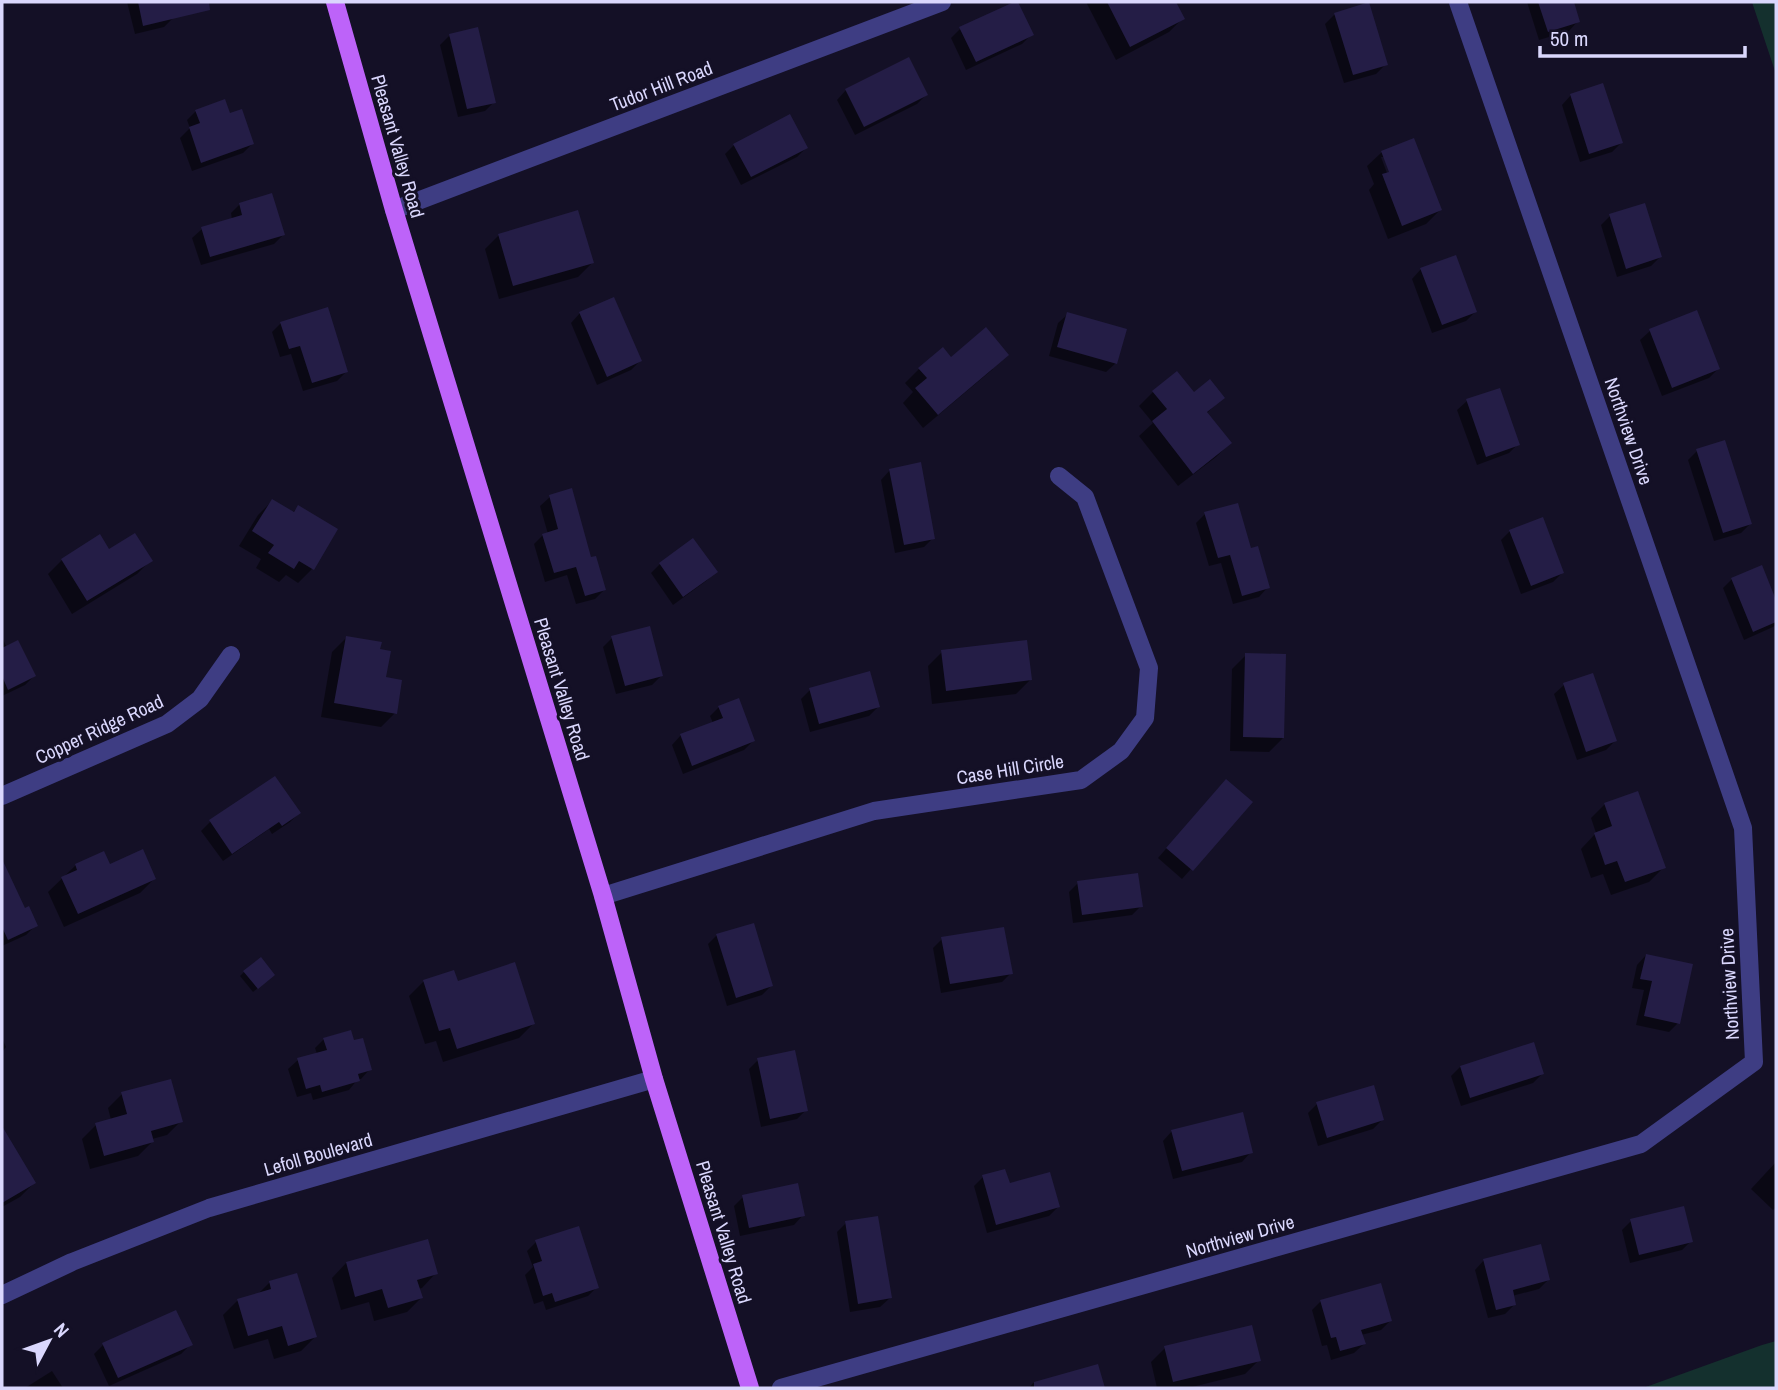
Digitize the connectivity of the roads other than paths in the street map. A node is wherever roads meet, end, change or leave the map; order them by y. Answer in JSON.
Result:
{"nodes":[{"id":1,"x":335,"y":2,"type":"edge"},
{"id":2,"x":942,"y":2,"type":"edge"},
{"id":3,"x":1458,"y":2,"type":"edge"},
{"id":4,"x":394,"y":209,"type":"junction"},
{"id":5,"x":1059,"y":476,"type":"dead end"},
{"id":6,"x":231,"y":655,"type":"dead end"},
{"id":7,"x":2,"y":796,"type":"edge"},
{"id":8,"x":603,"y":896,"type":"junction"},
{"id":9,"x":654,"y":1079,"type":"junction"},
{"id":10,"x":2,"y":1295,"type":"edge"},
{"id":11,"x":750,"y":1388,"type":"edge"},
{"id":12,"x":781,"y":1388,"type":"edge"}],
"edges":[{"from":1,"to":4,"type":"main road","name":"Pleasant Valley Road"},
{"from":2,"to":4,"type":"street","name":"Tudor Hill Road"},
{"from":3,"to":12,"type":"street","name":"Northview Drive"},
{"from":4,"to":8,"type":"main road","name":"Pleasant Valley Road"},
{"from":5,"to":8,"type":"street","name":"Case Hill Circle"},
{"from":6,"to":7,"type":"street","name":"Copper Ridge Road"},
{"from":8,"to":9,"type":"main road","name":"Pleasant Valley Road"},
{"from":9,"to":10,"type":"street","name":"Lefoll Boulevard"},
{"from":9,"to":11,"type":"main road","name":"Pleasant Valley Road"}]}
